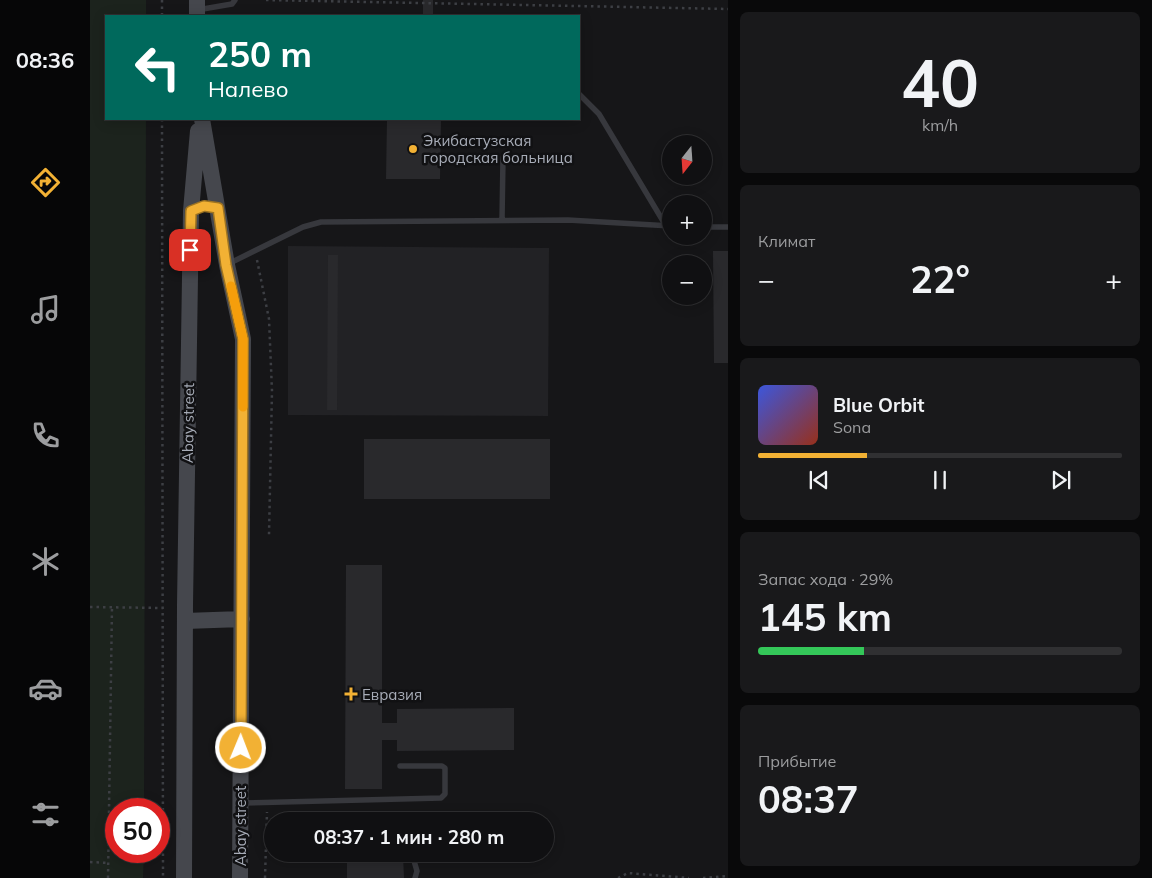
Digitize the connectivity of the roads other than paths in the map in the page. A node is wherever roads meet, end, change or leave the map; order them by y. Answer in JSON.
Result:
{"nodes":[{"id":1,"x":236,"y":0,"type":"edge"},
{"id":2,"x":197,"y":9,"type":"edge"},
{"id":3,"x":580,"y":95,"type":"edge"},
{"id":4,"x":201,"y":120,"type":"edge"},
{"id":5,"x":201,"y":120,"type":"edge"},
{"id":6,"x":503,"y":158,"type":"dead end"},
{"id":7,"x":218,"y":208,"type":"junction"},
{"id":8,"x":191,"y":211,"type":"junction"},
{"id":9,"x":662,"y":215,"type":"edge"},
{"id":10,"x":502,"y":220,"type":"junction"},
{"id":11,"x":662,"y":226,"type":"edge"},
{"id":12,"x":728,"y":227,"type":"edge"},
{"id":13,"x":712,"y":228,"type":"edge"},
{"id":14,"x":226,"y":265,"type":"junction"},
{"id":15,"x":242,"y":620,"type":"junction"},
{"id":16,"x":185,"y":621,"type":"junction"},
{"id":17,"x":400,"y":766,"type":"dead end"},
{"id":18,"x":240,"y":803,"type":"junction"},
{"id":19,"x":414,"y":862,"type":"edge"},
{"id":20,"x":184,"y":878,"type":"edge"},
{"id":21,"x":240,"y":878,"type":"edge"},
{"id":22,"x":415,"y":878,"type":"edge"}],
"edges":[{"from":1,"to":2,"type":"lane"},
{"from":3,"to":9,"type":"lane"},
{"from":4,"to":7,"type":"main road","name":"Abay street"},
{"from":5,"to":8,"type":"main road","name":"Abay street"},
{"from":6,"to":10,"type":"lane"},
{"from":7,"to":8,"type":"main road"},
{"from":7,"to":14,"type":"main road","name":"Abay street"},
{"from":8,"to":16,"type":"main road","name":"Abay street"},
{"from":10,"to":11,"type":"lane"},
{"from":10,"to":14,"type":"lane"},
{"from":12,"to":13,"type":"lane"},
{"from":14,"to":15,"type":"main road","name":"Abay street"},
{"from":15,"to":16,"type":"main road"},
{"from":15,"to":18,"type":"main road","name":"Abay street"},
{"from":16,"to":20,"type":"main road","name":"Abay street"},
{"from":17,"to":18,"type":"lane"},
{"from":18,"to":21,"type":"main road","name":"Abay street"},
{"from":19,"to":22,"type":"lane"}]}
